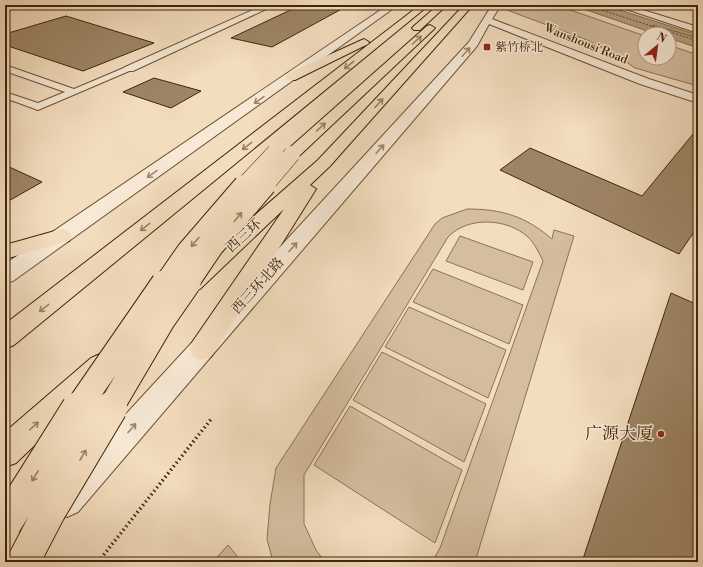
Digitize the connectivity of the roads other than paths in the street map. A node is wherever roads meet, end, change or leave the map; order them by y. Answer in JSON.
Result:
{"nodes":[{"id":1,"x":271,"y":5,"type":"edge"},
{"id":2,"x":394,"y":5,"type":"edge"},
{"id":3,"x":425,"y":5,"type":"edge"},
{"id":4,"x":443,"y":5,"type":"edge"},
{"id":5,"x":456,"y":5,"type":"edge"},
{"id":6,"x":469,"y":5,"type":"edge"},
{"id":7,"x":618,"y":5,"type":"edge"},
{"id":8,"x":491,"y":13,"type":"edge"},
{"id":9,"x":401,"y":24,"type":"junction"},
{"id":10,"x":698,"y":30,"type":"edge"},
{"id":11,"x":5,"y":68,"type":"edge"},
{"id":12,"x":129,"y":69,"type":"joint"},
{"id":13,"x":291,"y":77,"type":"junction"},
{"id":14,"x":74,"y":92,"type":"junction"},
{"id":15,"x":698,"y":93,"type":"edge"},
{"id":16,"x":5,"y":94,"type":"edge"},
{"id":17,"x":698,"y":99,"type":"edge"},
{"id":18,"x":312,"y":119,"type":"dead end"},
{"id":19,"x":284,"y":150,"type":"junction"},
{"id":20,"x":324,"y":163,"type":"junction"},
{"id":21,"x":62,"y":236,"type":"junction"},
{"id":22,"x":5,"y":252,"type":"edge"},
{"id":23,"x":5,"y":275,"type":"edge"},
{"id":24,"x":5,"y":338,"type":"edge"},
{"id":25,"x":202,"y":349,"type":"junction"},
{"id":26,"x":5,"y":452,"type":"edge"},
{"id":27,"x":5,"y":524,"type":"edge"},
{"id":28,"x":14,"y":562,"type":"edge"},
{"id":29,"x":22,"y":562,"type":"edge"}],
"edges":[{"from":1,"to":12,"type":"street"},
{"from":2,"to":13,"type":"street"},
{"from":3,"to":9,"type":"highway"},
{"from":4,"to":18,"type":"highway"},
{"from":19,"to":5,"type":"highway","one_way":true},
{"from":20,"to":6,"type":"highway","name":"西三环","one_way":true},
{"from":7,"to":10,"type":"street"},
{"from":8,"to":15,"type":"street"},
{"from":8,"to":17,"type":"street","name":"Wanshousi Road"},
{"from":25,"to":8,"type":"street","name":"西三环北路","one_way":true},
{"from":9,"to":13,"type":"highway"},
{"from":9,"to":24,"type":"highway","one_way":true},
{"from":11,"to":14,"type":"lane"},
{"from":12,"to":14,"type":"lane"},
{"from":13,"to":21,"type":"street","one_way":true},
{"from":14,"to":16,"type":"lane"},
{"from":19,"to":27,"type":"highway","one_way":true,"bridge":true},
{"from":29,"to":19,"type":"highway","one_way":true,"bridge":true},
{"from":20,"to":25,"type":"highway"},
{"from":26,"to":20,"type":"highway","name":"西三环","one_way":true},
{"from":21,"to":22,"type":"highway"},
{"from":21,"to":23,"type":"street"},
{"from":28,"to":25,"type":"street","name":"西三环北路","one_way":true}]}
